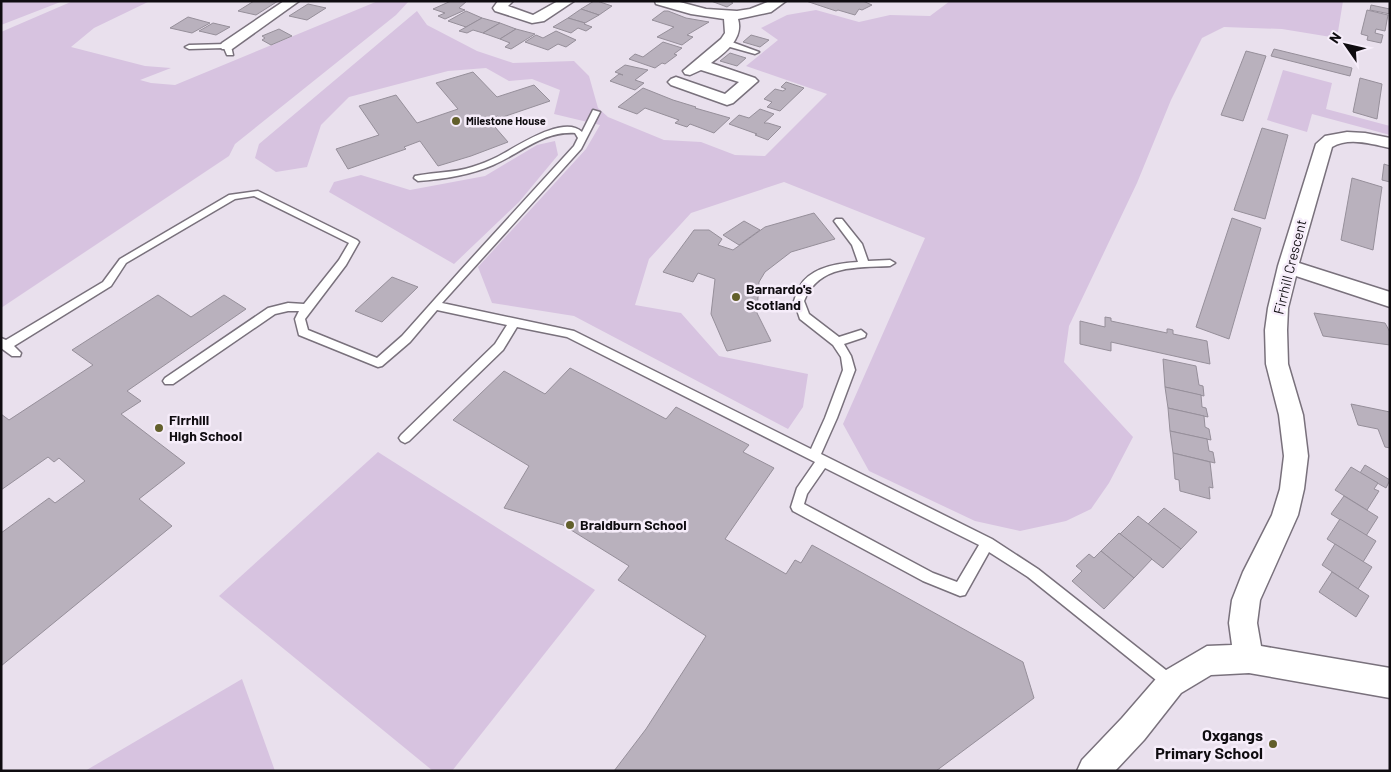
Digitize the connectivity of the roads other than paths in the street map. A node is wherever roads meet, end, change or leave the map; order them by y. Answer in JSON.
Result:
{"nodes":[{"id":1,"x":293,"y":1,"type":"edge"},
{"id":2,"x":507,"y":1,"type":"edge"},
{"id":3,"x":568,"y":1,"type":"edge"},
{"id":4,"x":661,"y":1,"type":"edge"},
{"id":5,"x":780,"y":1,"type":"edge"},
{"id":6,"x":730,"y":15,"type":"junction"},
{"id":7,"x":726,"y":43,"type":"junction"},
{"id":8,"x":189,"y":47,"type":"dead end"},
{"id":9,"x":228,"y":50,"type":"joint"},
{"id":10,"x":756,"y":52,"type":"dead end"},
{"id":11,"x":699,"y":64,"type":"dead end"},
{"id":12,"x":596,"y":112,"type":"dead end"},
{"id":13,"x":582,"y":137,"type":"junction"},
{"id":14,"x":1390,"y":142,"type":"edge"},
{"id":15,"x":418,"y":178,"type":"dead end"},
{"id":16,"x":839,"y":221,"type":"dead end"},
{"id":17,"x":890,"y":263,"type":"dead end"},
{"id":18,"x":864,"y":264,"type":"junction"},
{"id":19,"x":1288,"y":266,"type":"junction"},
{"id":20,"x":1390,"y":300,"type":"edge"},
{"id":21,"x":437,"y":306,"type":"junction"},
{"id":22,"x":306,"y":308,"type":"junction"},
{"id":23,"x":514,"y":322,"type":"junction"},
{"id":24,"x":861,"y":334,"type":"dead end"},
{"id":25,"x":837,"y":342,"type":"junction"},
{"id":26,"x":4,"y":344,"type":"edge"},
{"id":27,"x":16,"y":353,"type":"dead end"},
{"id":28,"x":169,"y":380,"type":"dead end"},
{"id":29,"x":405,"y":438,"type":"dead end"},
{"id":30,"x":818,"y":459,"type":"junction"},
{"id":31,"x":987,"y":543,"type":"junction"},
{"id":32,"x":1249,"y":658,"type":"junction"},
{"id":33,"x":1171,"y":682,"type":"junction"},
{"id":34,"x":1390,"y":683,"type":"edge"},
{"id":35,"x":1093,"y":771,"type":"edge"}],
"edges":[{"from":1,"to":9,"type":"street"},
{"from":2,"to":3,"type":"street"},
{"from":4,"to":6,"type":"street"},
{"from":5,"to":6,"type":"street"},
{"from":6,"to":7,"type":"street"},
{"from":7,"to":10,"type":"lane"},
{"from":7,"to":11,"type":"street"},
{"from":8,"to":9,"type":"lane"},
{"from":12,"to":13,"type":"lane"},
{"from":13,"to":15,"type":"lane"},
{"from":13,"to":21,"type":"lane"},
{"from":14,"to":19,"type":"street","name":"Firrhill Crescent"},
{"from":16,"to":18,"type":"lane"},
{"from":17,"to":18,"type":"lane"},
{"from":18,"to":25,"type":"lane"},
{"from":19,"to":20,"type":"street"},
{"from":19,"to":32,"type":"street","name":"Firrhill Crescent"},
{"from":21,"to":22,"type":"lane"},
{"from":21,"to":23,"type":"lane"},
{"from":22,"to":26,"type":"lane"},
{"from":22,"to":28,"type":"lane"},
{"from":23,"to":29,"type":"lane"},
{"from":23,"to":30,"type":"lane"},
{"from":24,"to":25,"type":"lane"},
{"from":25,"to":30,"type":"lane"},
{"from":26,"to":27,"type":"lane"},
{"from":30,"to":31,"type":"lane"},
{"from":30,"to":31,"type":"lane"},
{"from":31,"to":33,"type":"lane"},
{"from":32,"to":33,"type":"street"},
{"from":32,"to":34,"type":"street"},
{"from":33,"to":35,"type":"street"}]}
